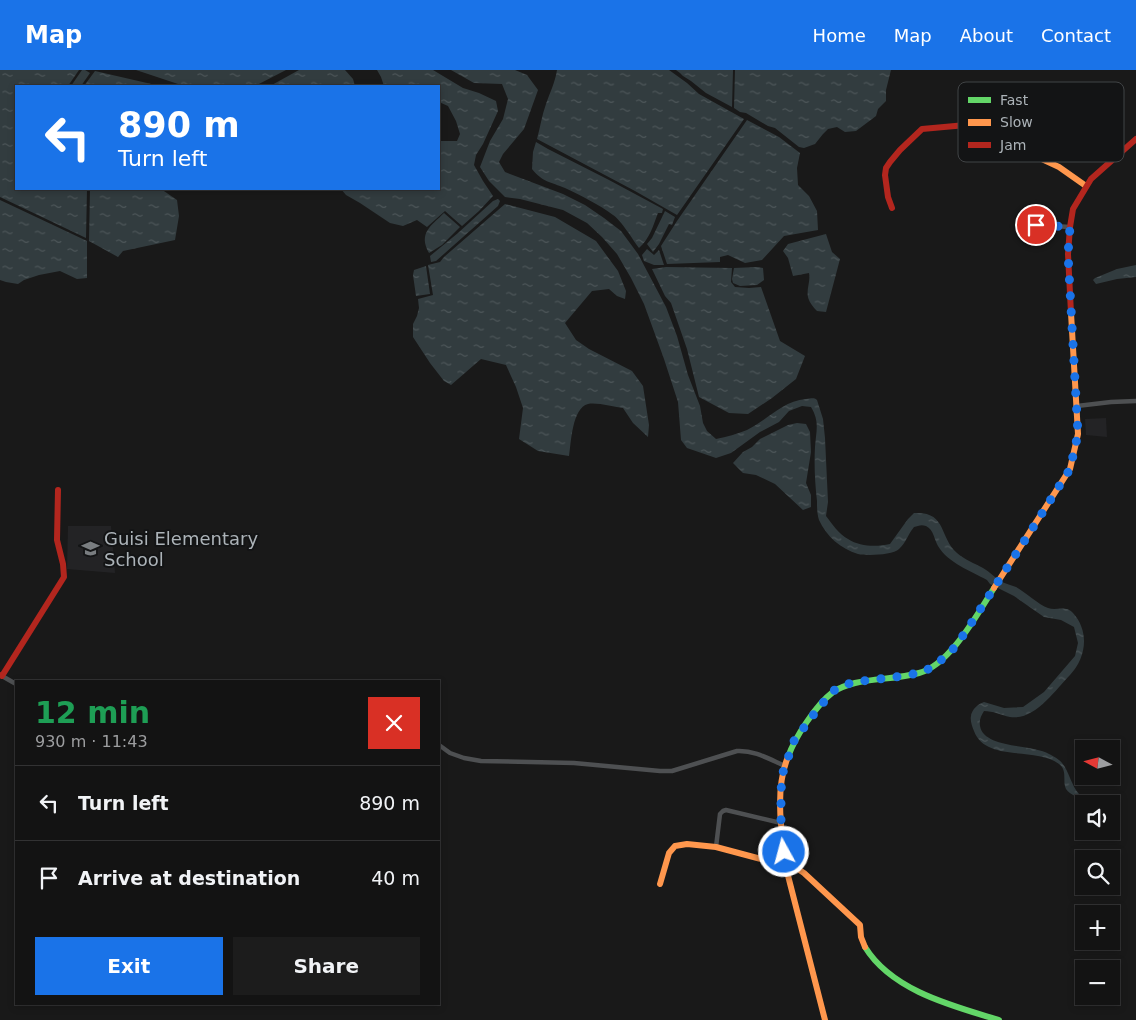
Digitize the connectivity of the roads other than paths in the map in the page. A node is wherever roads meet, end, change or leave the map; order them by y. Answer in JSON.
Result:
{"nodes":[{"id":1,"x":958,"y":126,"type":"edge"},
{"id":2,"x":1136,"y":138,"type":"edge"},
{"id":3,"x":1124,"y":149,"type":"edge"},
{"id":4,"x":1048,"y":162,"type":"edge"},
{"id":5,"x":1110,"y":162,"type":"edge"},
{"id":6,"x":1086,"y":186,"type":"junction"},
{"id":7,"x":892,"y":208,"type":"dead end"},
{"id":8,"x":1036,"y":225,"type":"dead end"},
{"id":9,"x":1070,"y":227,"type":"junction"},
{"id":10,"x":1136,"y":401,"type":"edge"},
{"id":11,"x":1077,"y":406,"type":"junction"},
{"id":12,"x":58,"y":490,"type":"dead end"},
{"id":13,"x":1,"y":675,"type":"edge"},
{"id":14,"x":15,"y":683,"type":"edge"},
{"id":15,"x":440,"y":746,"type":"edge"},
{"id":16,"x":785,"y":766,"type":"junction"},
{"id":17,"x":781,"y":823,"type":"junction"},
{"id":18,"x":716,"y":847,"type":"junction"},
{"id":19,"x":784,"y":860,"type":"junction"},
{"id":20,"x":660,"y":884,"type":"dead end"},
{"id":21,"x":825,"y":1020,"type":"edge"},
{"id":22,"x":999,"y":1020,"type":"edge"}],
"edges":[{"from":1,"to":7,"type":"main road"},
{"from":2,"to":3,"type":"main road"},
{"from":4,"to":6,"type":"main road"},
{"from":5,"to":6,"type":"main road"},
{"from":6,"to":9,"type":"main road"},
{"from":8,"to":9,"type":"street"},
{"from":9,"to":11,"type":"main road"},
{"from":10,"to":11,"type":"street"},
{"from":11,"to":16,"type":"main road"},
{"from":12,"to":13,"type":"main road"},
{"from":13,"to":14,"type":"street"},
{"from":15,"to":16,"type":"street"},
{"from":16,"to":17,"type":"main road"},
{"from":17,"to":18,"type":"street"},
{"from":17,"to":19,"type":"main road"},
{"from":18,"to":19,"type":"main road"},
{"from":18,"to":20,"type":"main road"},
{"from":19,"to":21,"type":"main road"},
{"from":19,"to":22,"type":"main road"}]}
